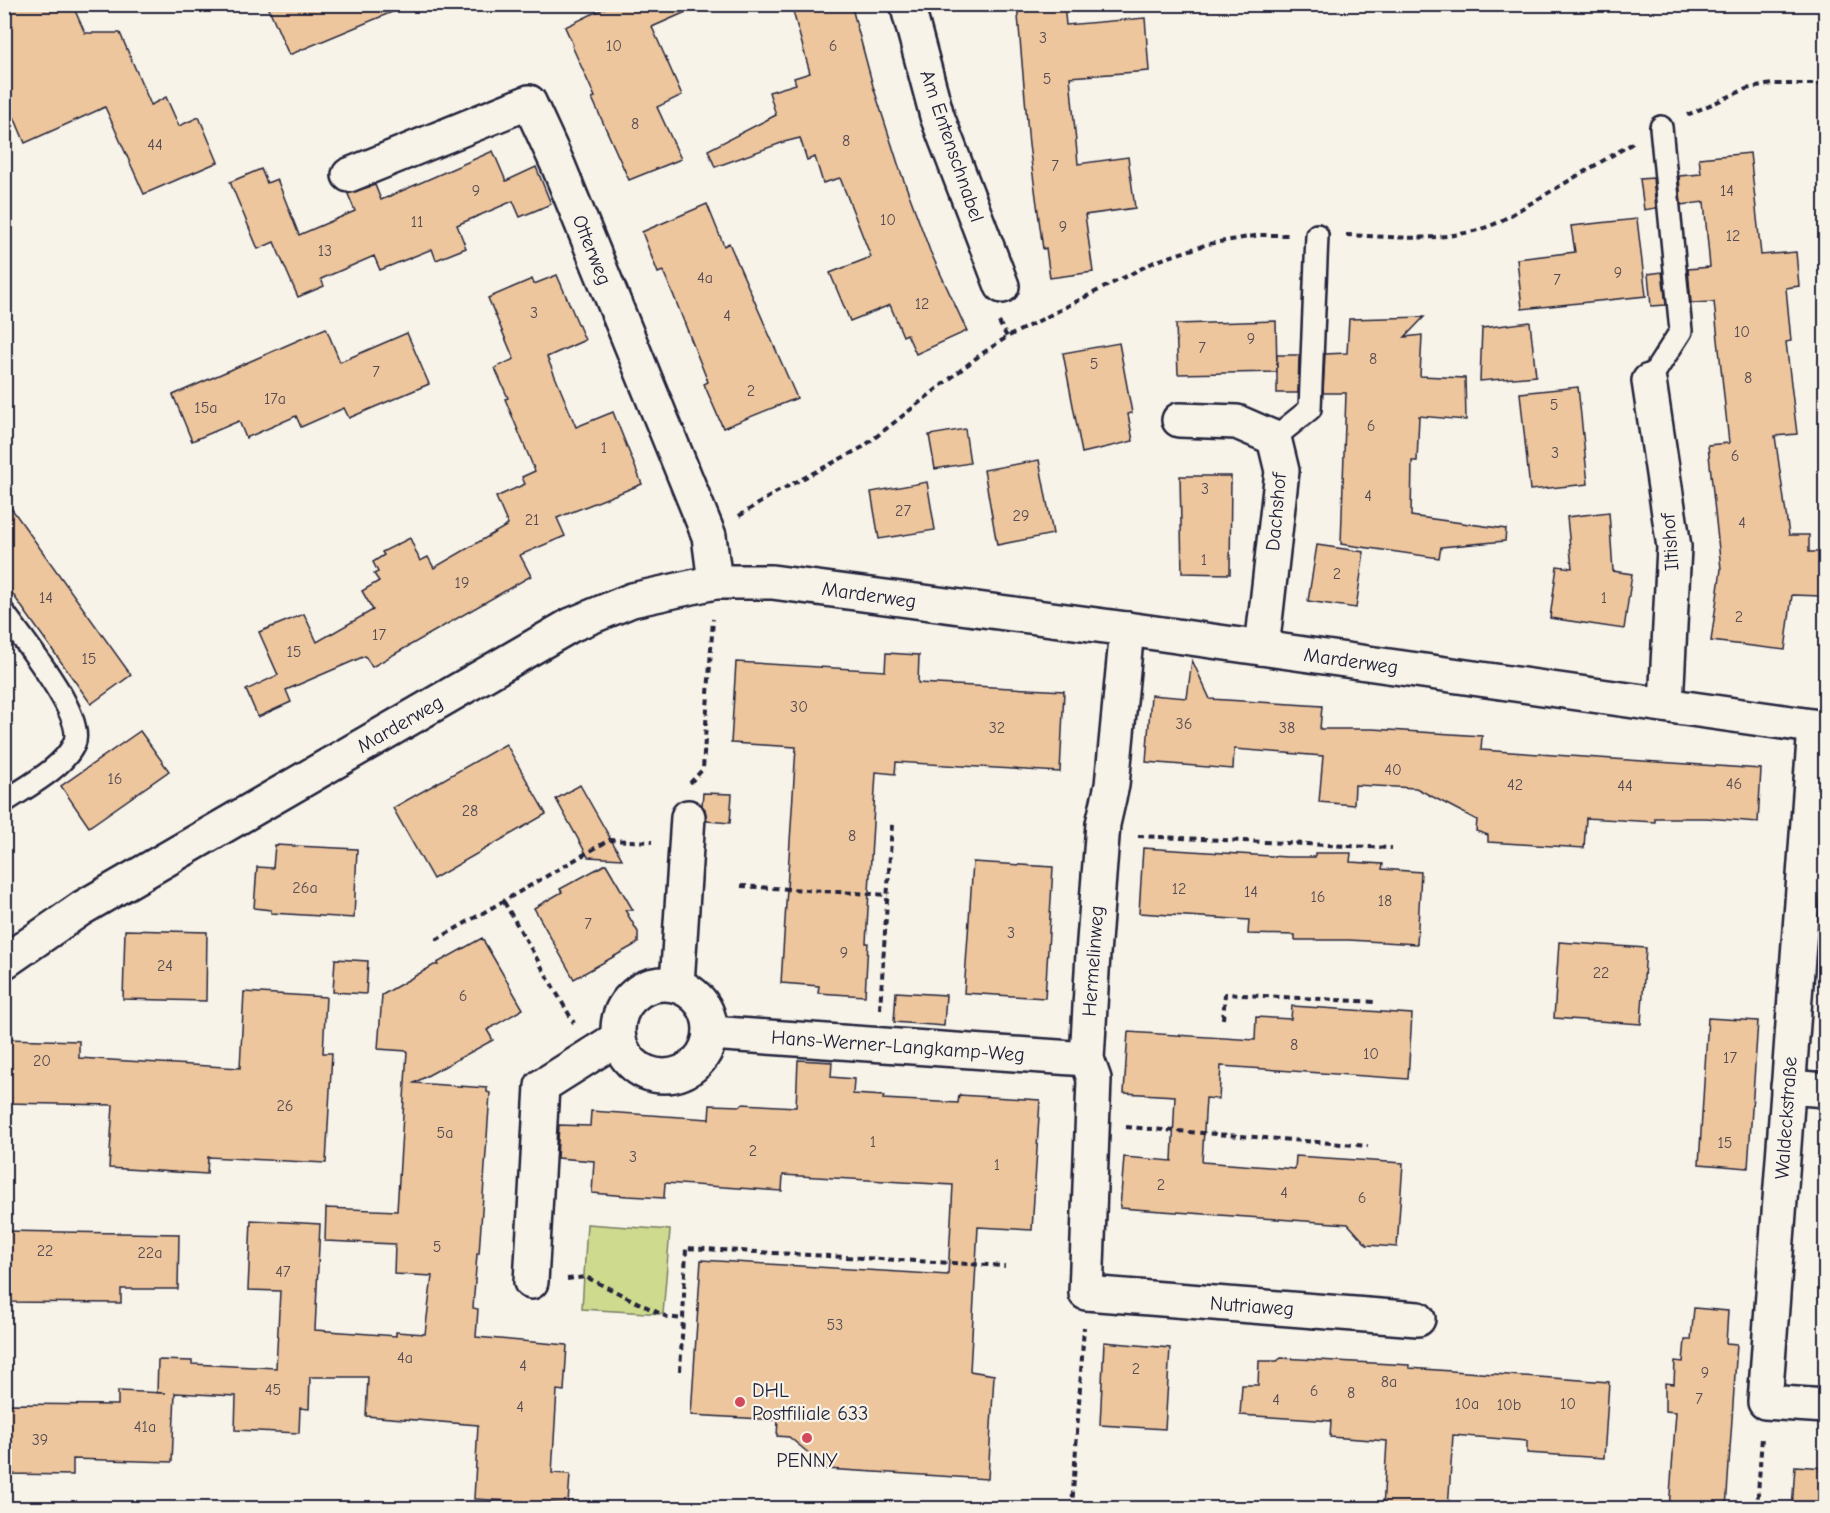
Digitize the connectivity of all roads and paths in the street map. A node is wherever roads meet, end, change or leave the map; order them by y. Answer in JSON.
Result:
{"nodes":[{"id":1,"x":907,"y":4,"type":"edge"},
{"id":2,"x":1826,"y":84,"type":"edge"},
{"id":3,"x":1662,"y":127,"type":"junction"},
{"id":4,"x":349,"y":175,"type":"dead end"},
{"id":5,"x":1317,"y":235,"type":"junction"},
{"id":6,"x":1002,"y":286,"type":"dead end"},
{"id":7,"x":1649,"y":381,"type":"joint"},
{"id":8,"x":1179,"y":420,"type":"dead end"},
{"id":9,"x":1274,"y":438,"type":"junction"},
{"id":10,"x":709,"y":536,"type":"junction"},
{"id":11,"x":715,"y":582,"type":"junction"},
{"id":12,"x":4,"y":613,"type":"edge"},
{"id":13,"x":1127,"y":629,"type":"junction"},
{"id":14,"x":1262,"y":648,"type":"junction"},
{"id":15,"x":1666,"y":704,"type":"junction"},
{"id":16,"x":1820,"y":728,"type":"edge"},
{"id":17,"x":4,"y":802,"type":"edge"},
{"id":18,"x":892,"y":824,"type":"dead end"},
{"id":19,"x":688,"y":830,"type":"junction"},
{"id":20,"x":1102,"y":834,"type":"junction"},
{"id":21,"x":1392,"y":848,"type":"dead end"},
{"id":22,"x":741,"y":886,"type":"dead end"},
{"id":23,"x":888,"y":895,"type":"junction"},
{"id":24,"x":504,"y":902,"type":"junction"},
{"id":25,"x":436,"y":940,"type":"dead end"},
{"id":26,"x":4,"y":962,"type":"edge"},
{"id":27,"x":677,"y":984,"type":"junction"},
{"id":28,"x":1376,"y":1002,"type":"dead end"},
{"id":29,"x":1223,"y":1019,"type":"dead end"},
{"id":30,"x":710,"y":1034,"type":"junction"},
{"id":31,"x":878,"y":1044,"type":"junction"},
{"id":32,"x":605,"y":1046,"type":"junction"},
{"id":33,"x":1087,"y":1059,"type":"junction"},
{"id":34,"x":1788,"y":1087,"type":"junction"},
{"id":35,"x":1826,"y":1090,"type":"edge"},
{"id":36,"x":1093,"y":1124,"type":"junction"},
{"id":37,"x":1368,"y":1146,"type":"dead end"},
{"id":38,"x":1005,"y":1266,"type":"dead end"},
{"id":39,"x":531,"y":1282,"type":"joint"},
{"id":40,"x":1085,"y":1307,"type":"junction"},
{"id":41,"x":683,"y":1318,"type":"junction"},
{"id":42,"x":1418,"y":1319,"type":"dead end"},
{"id":43,"x":680,"y":1371,"type":"dead end"},
{"id":44,"x":1765,"y":1402,"type":"junction"},
{"id":45,"x":1826,"y":1406,"type":"edge"},
{"id":46,"x":1072,"y":1509,"type":"edge"},
{"id":47,"x":1757,"y":1509,"type":"edge"}],
"edges":[{"from":1,"to":6,"type":"street","name":"Am Entenschnabel"},
{"from":2,"to":3,"type":"path"},
{"from":3,"to":5,"type":"path"},
{"from":3,"to":7,"type":"lane"},
{"from":4,"to":10,"type":"street","name":"Otterweg"},
{"from":5,"to":9,"type":"lane"},
{"from":5,"to":10,"type":"path"},
{"from":7,"to":15,"type":"street","name":"Iltishof"},
{"from":8,"to":9,"type":"street"},
{"from":9,"to":14,"type":"street","name":"Dachshof"},
{"from":10,"to":11,"type":"street","name":"Otterweg"},
{"from":11,"to":13,"type":"street","name":"Marderweg"},
{"from":11,"to":19,"type":"path"},
{"from":11,"to":26,"type":"street","name":"Marderweg"},
{"from":12,"to":17,"type":"lane"},
{"from":13,"to":14,"type":"street","name":"Marderweg"},
{"from":13,"to":20,"type":"street","name":"Hermelinweg"},
{"from":14,"to":15,"type":"street","name":"Marderweg"},
{"from":15,"to":16,"type":"street","name":"Marderweg"},
{"from":16,"to":34,"type":"street","name":"Waldeckstraße"},
{"from":18,"to":23,"type":"path"},
{"from":19,"to":24,"type":"path"},
{"from":19,"to":27,"type":"street"},
{"from":20,"to":21,"type":"path"},
{"from":20,"to":33,"type":"street","name":"Hermelinweg"},
{"from":22,"to":23,"type":"path"},
{"from":23,"to":31,"type":"path"},
{"from":24,"to":25,"type":"path"},
{"from":24,"to":32,"type":"path"},
{"from":27,"to":30,"type":"street"},
{"from":27,"to":32,"type":"street"},
{"from":28,"to":29,"type":"path"},
{"from":30,"to":31,"type":"street","name":"Hans-Werner-Langkamp-Weg"},
{"from":30,"to":32,"type":"street"},
{"from":31,"to":33,"type":"street","name":"Hans-Werner-Langkamp-Weg"},
{"from":32,"to":39,"type":"street"},
{"from":33,"to":36,"type":"street","name":"Hermelinweg"},
{"from":34,"to":35,"type":"street"},
{"from":34,"to":44,"type":"street","name":"Waldeckstraße"},
{"from":36,"to":37,"type":"path"},
{"from":36,"to":40,"type":"street","name":"Hermelinweg"},
{"from":38,"to":41,"type":"path"},
{"from":39,"to":41,"type":"path"},
{"from":40,"to":42,"type":"street","name":"Nutriaweg"},
{"from":40,"to":46,"type":"path"},
{"from":41,"to":43,"type":"path"},
{"from":44,"to":45,"type":"street"},
{"from":44,"to":47,"type":"path"}]}
